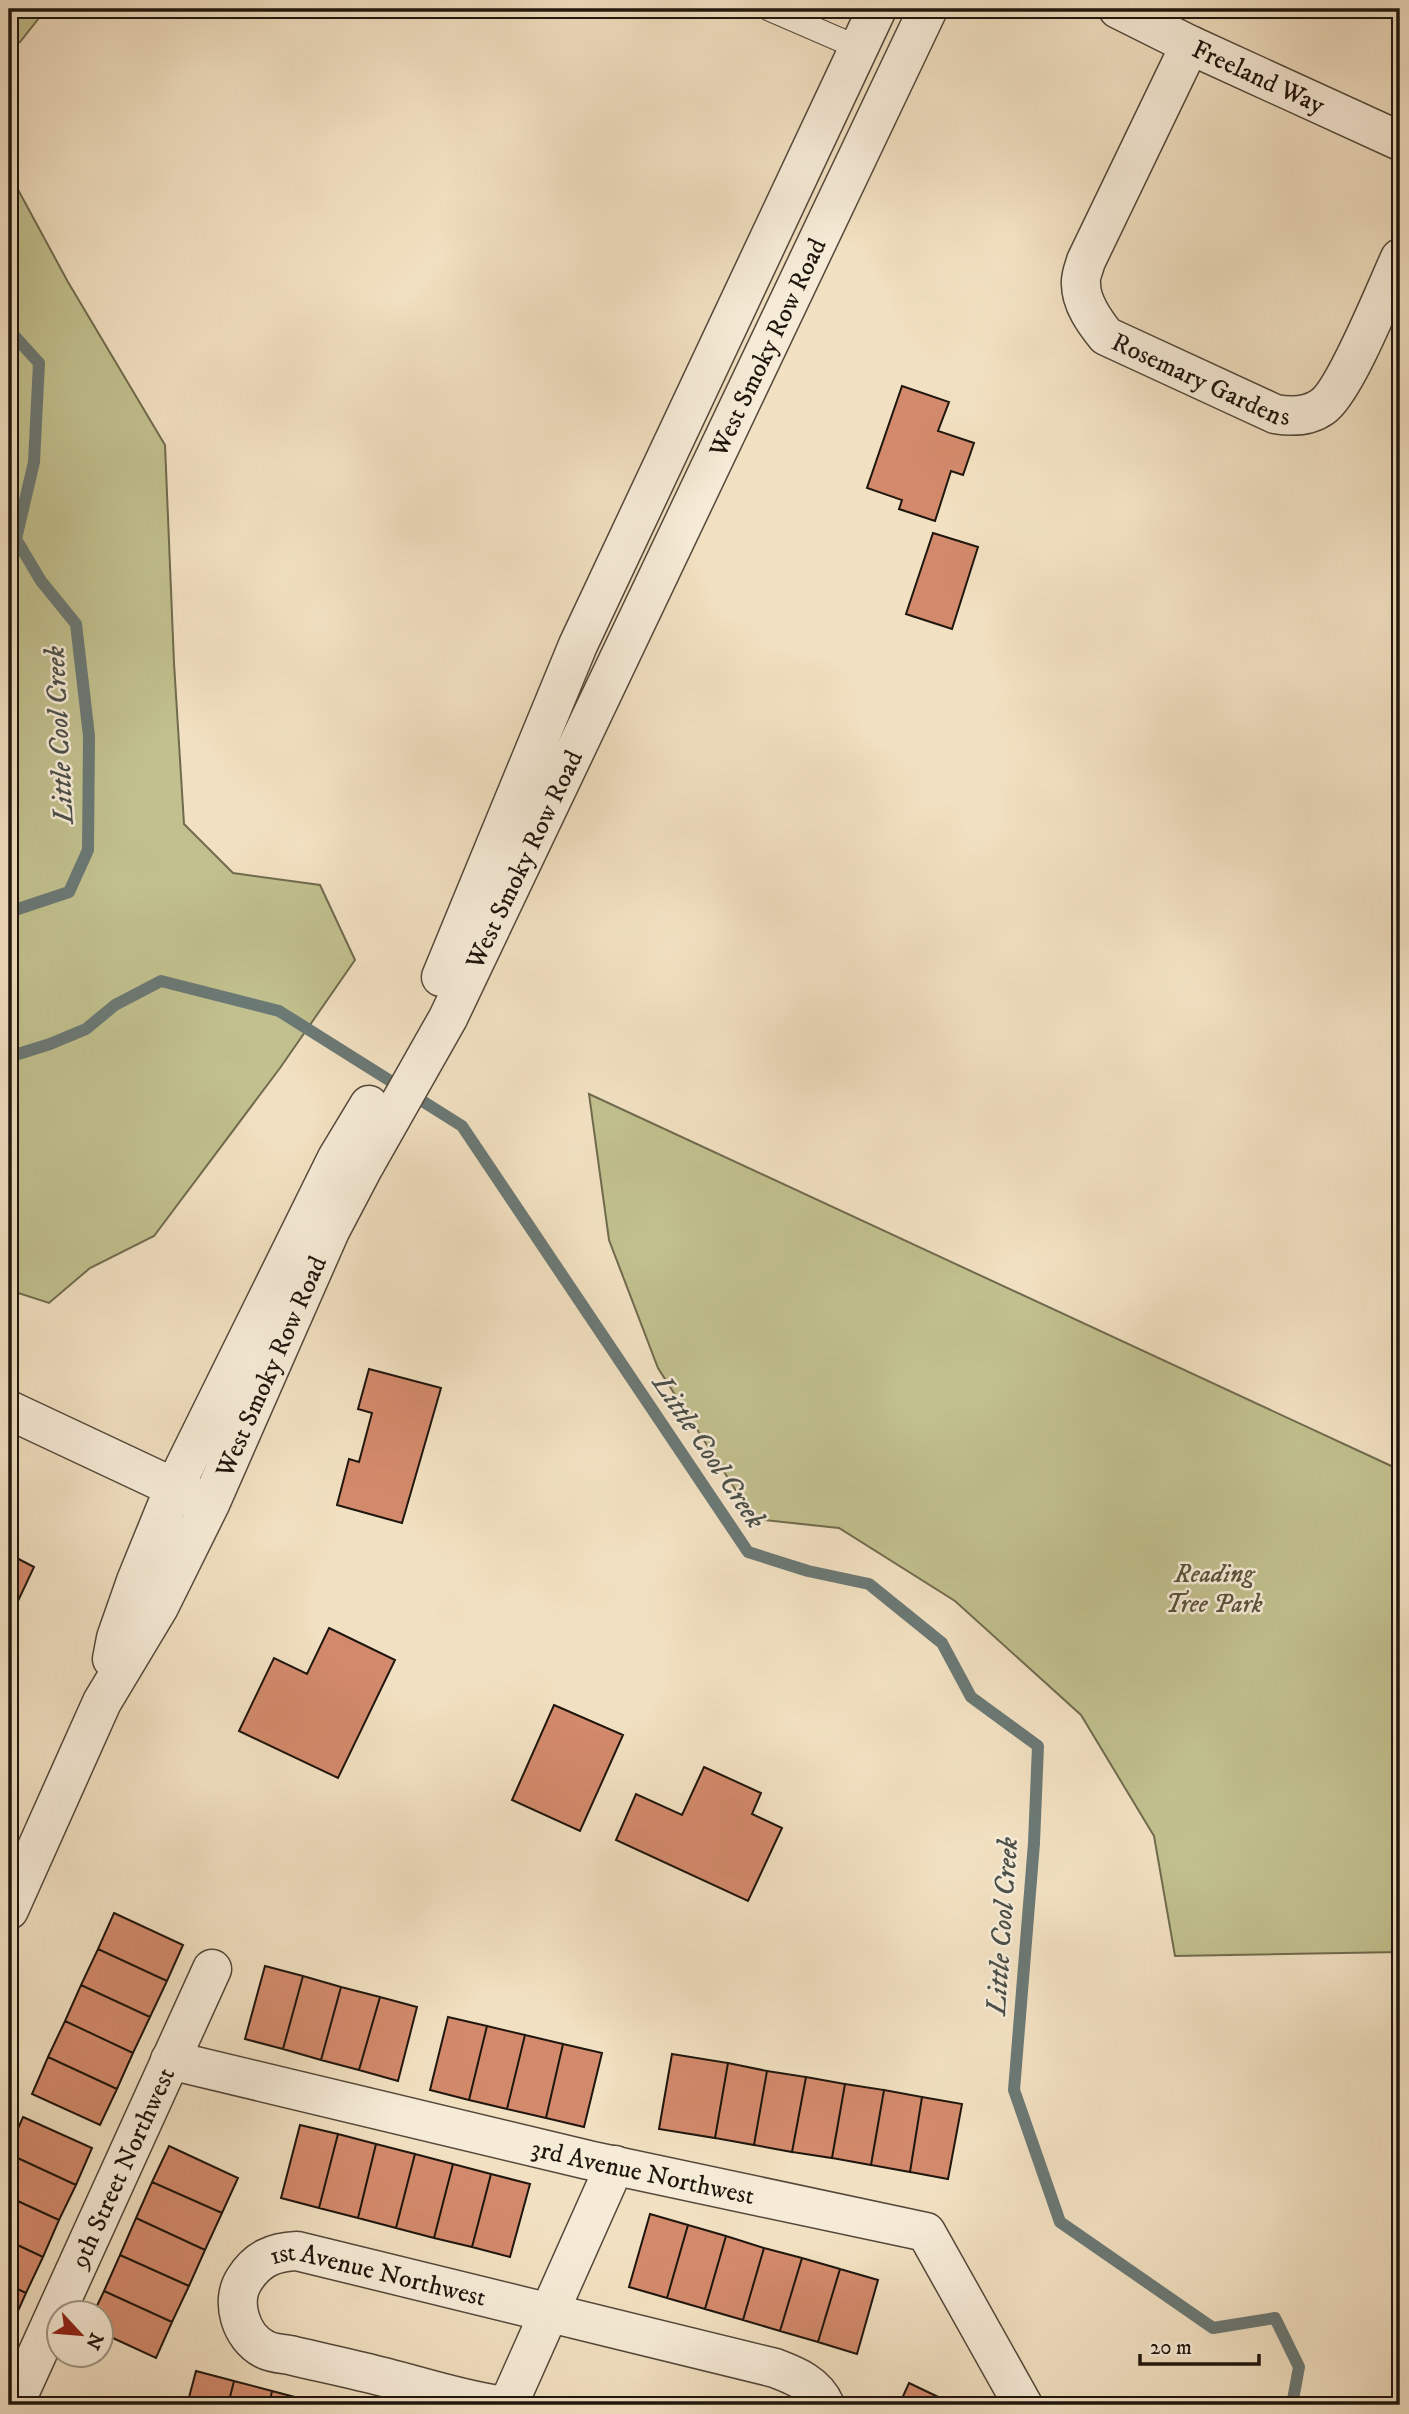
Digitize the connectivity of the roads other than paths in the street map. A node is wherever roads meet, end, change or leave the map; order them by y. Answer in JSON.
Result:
{"nodes":[{"id":1,"x":769,"y":9,"type":"edge"},
{"id":2,"x":877,"y":9,"type":"edge"},
{"id":3,"x":928,"y":9,"type":"edge"},
{"id":4,"x":1118,"y":9,"type":"edge"},
{"id":5,"x":1190,"y":45,"type":"junction"},
{"id":6,"x":859,"y":48,"type":"junction"},
{"id":7,"x":1400,"y":141,"type":"edge"},
{"id":8,"x":1400,"y":258,"type":"edge"},
{"id":9,"x":439,"y":1012,"type":"junction"},
{"id":10,"x":349,"y":1164,"type":"junction"},
{"id":11,"x":9,"y":1410,"type":"edge"},
{"id":12,"x":174,"y":1488,"type":"junction"},
{"id":13,"x":210,"y":1504,"type":"junction"},
{"id":14,"x":102,"y":1702,"type":"junction"},
{"id":15,"x":9,"y":1910,"type":"edge"},
{"id":16,"x":212,"y":1969,"type":"dead end"},
{"id":17,"x":170,"y":2060,"type":"junction"},
{"id":18,"x":615,"y":2165,"type":"junction"},
{"id":19,"x":551,"y":2311,"type":"junction"},
{"id":20,"x":825,"y":2404,"type":"edge"},
{"id":21,"x":14,"y":2405,"type":"edge"},
{"id":22,"x":498,"y":2405,"type":"edge"},
{"id":23,"x":508,"y":2405,"type":"edge"},
{"id":24,"x":1023,"y":2405,"type":"edge"}],
"edges":[{"from":1,"to":6,"type":"lane"},
{"from":2,"to":6,"type":"street","name":"West Smoky Row Road"},
{"from":3,"to":9,"type":"street","name":"West Smoky Row Road"},
{"from":4,"to":5,"type":"street","name":"Freeland Way"},
{"from":5,"to":7,"type":"street","name":"Freeland Way"},
{"from":5,"to":8,"type":"street","name":"Rosemary Gardens"},
{"from":6,"to":9,"type":"street","name":"West Smoky Row Road"},
{"from":9,"to":10,"type":"street","name":"West Smoky Row Road"},
{"from":10,"to":12,"type":"street","name":"West Smoky Row Road"},
{"from":10,"to":13,"type":"street","name":"West Smoky Row Road"},
{"from":11,"to":12,"type":"street"},
{"from":12,"to":13,"type":"street"},
{"from":12,"to":14,"type":"street","name":"West Smoky Row Road"},
{"from":13,"to":14,"type":"street","name":"West Smoky Row Road"},
{"from":14,"to":15,"type":"street","name":"West Smoky Row Road"},
{"from":16,"to":17,"type":"street","name":"9th Street Northwest"},
{"from":17,"to":18,"type":"street","name":"3rd Avenue Northwest"},
{"from":17,"to":21,"type":"street","name":"9th Street Northwest"},
{"from":18,"to":19,"type":"street"},
{"from":18,"to":24,"type":"street","name":"3rd Avenue Northwest"},
{"from":19,"to":20,"type":"street","name":"1st Avenue Northwest"},
{"from":19,"to":22,"type":"street","name":"1st Avenue Northwest"},
{"from":19,"to":23,"type":"street"}]}
